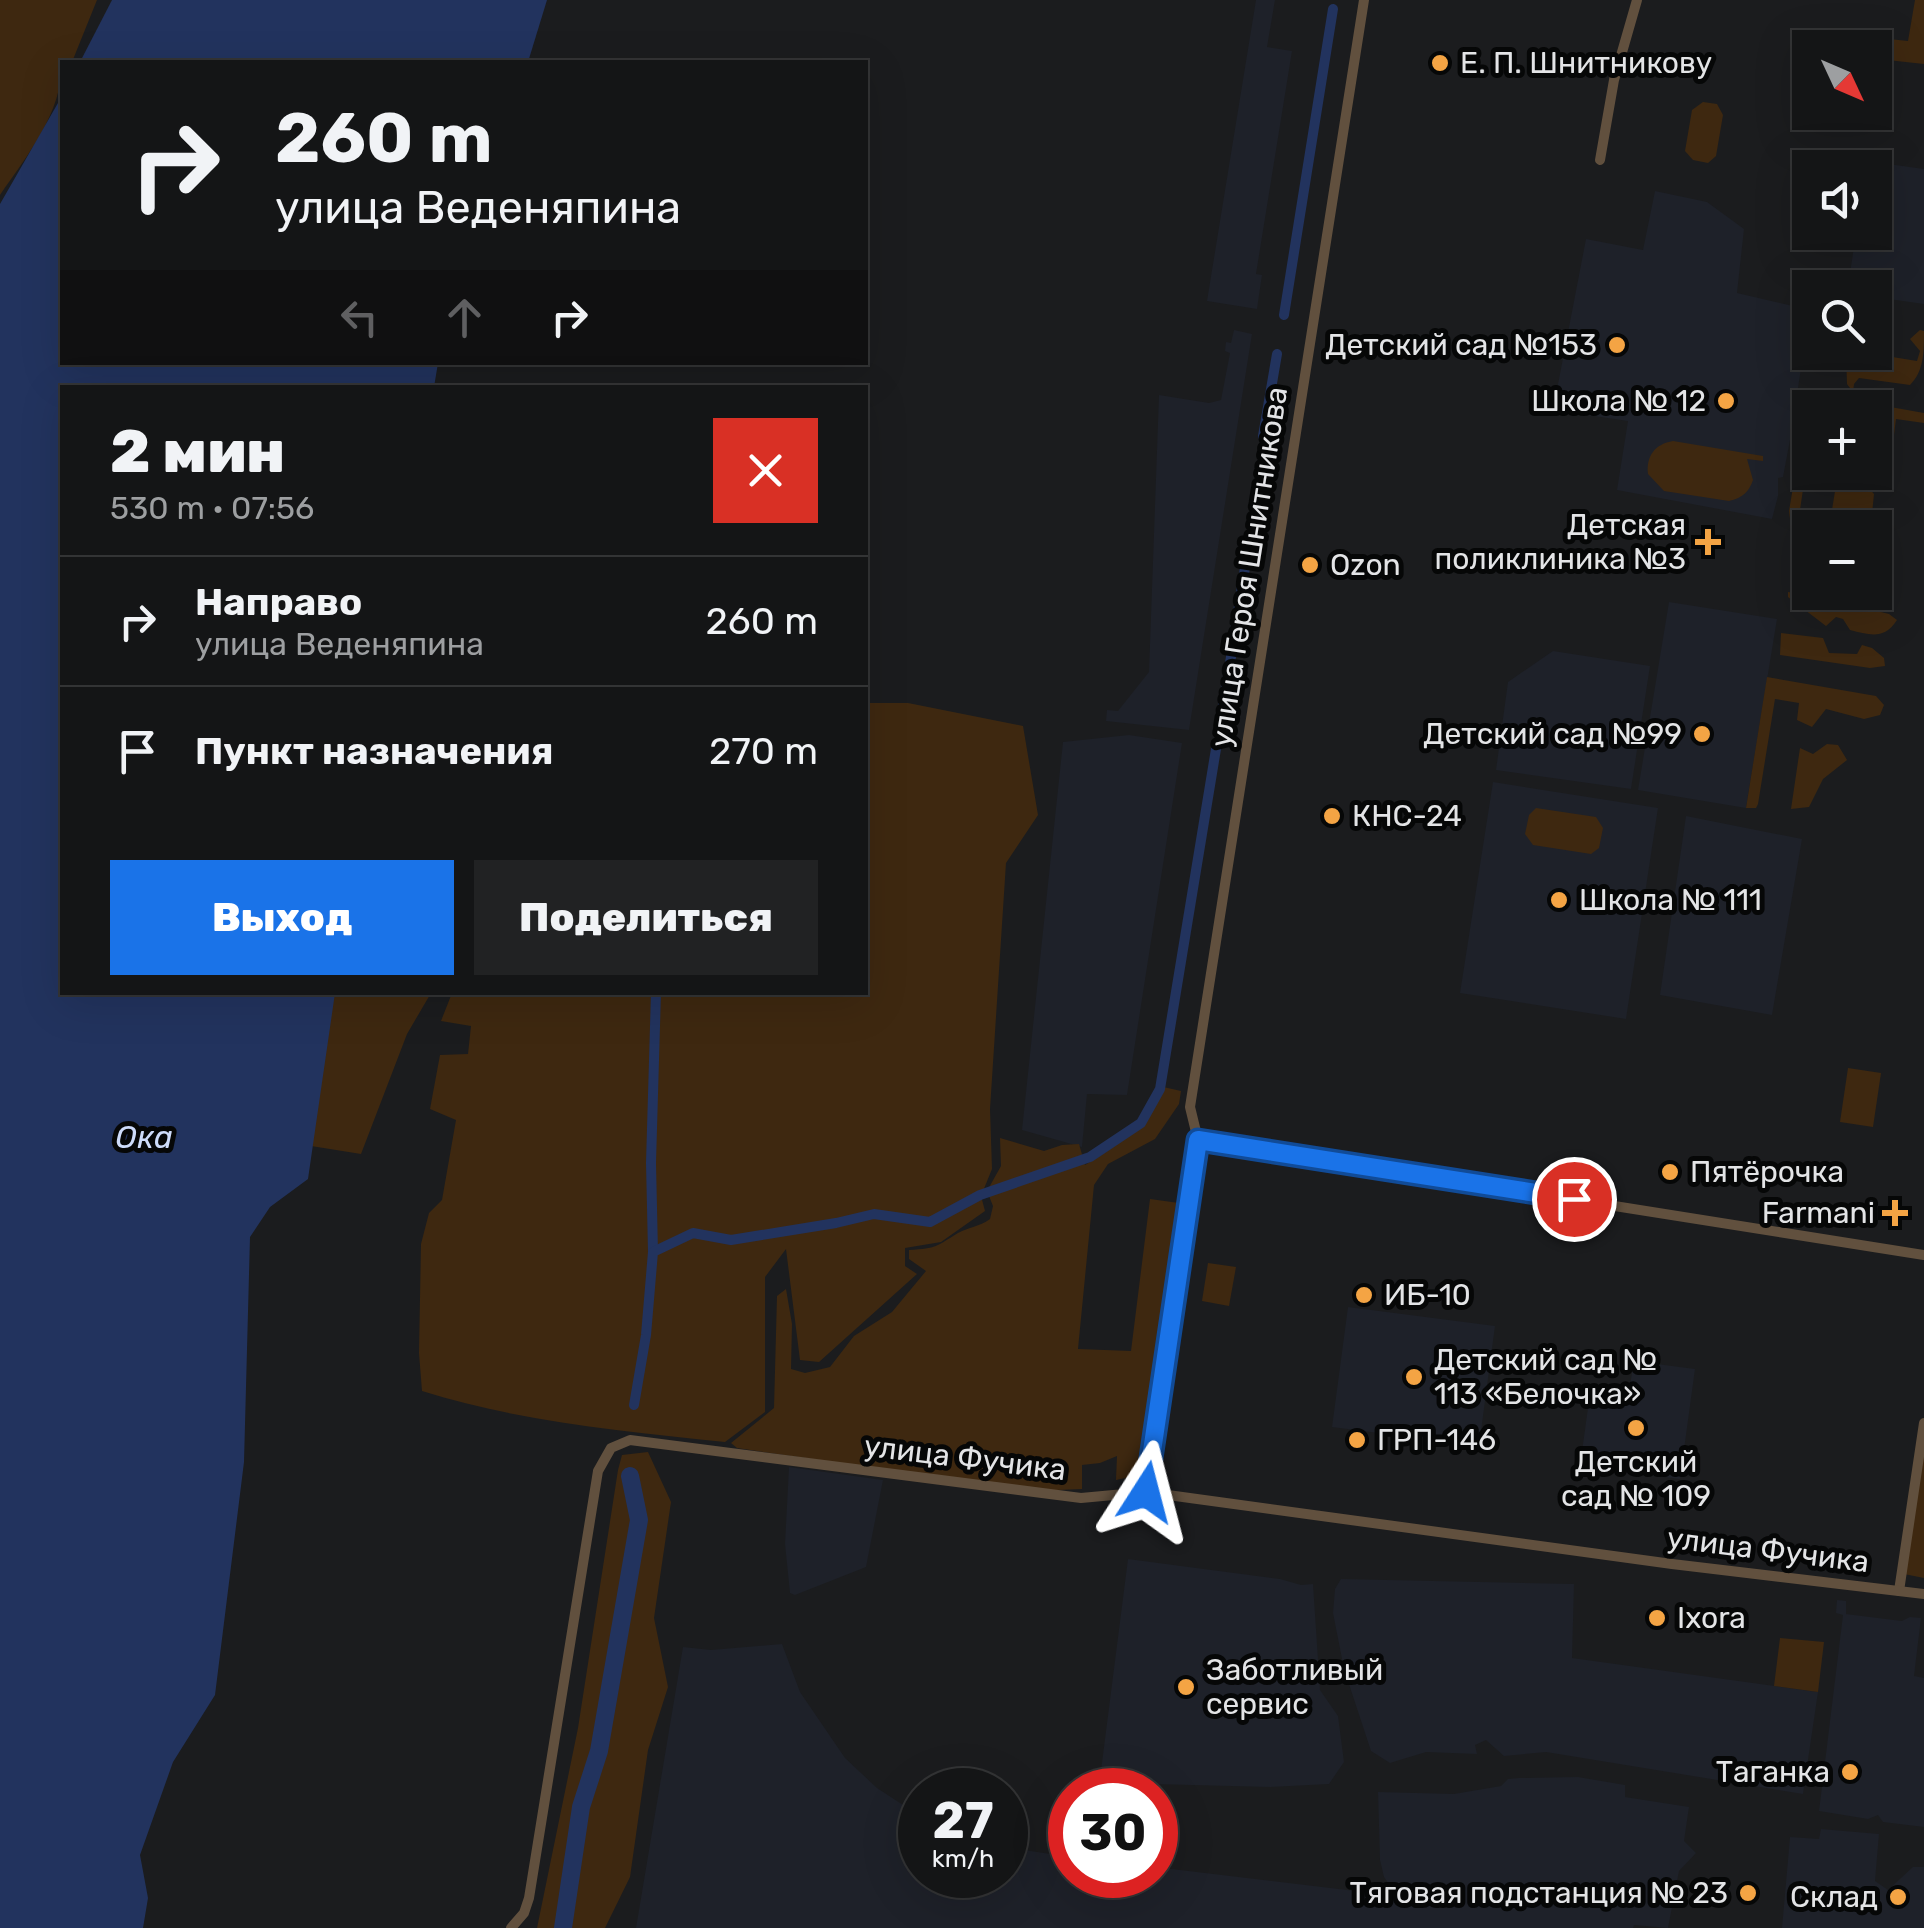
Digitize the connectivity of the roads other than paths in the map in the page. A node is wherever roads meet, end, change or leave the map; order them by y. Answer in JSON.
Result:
{"nodes":[{"id":1,"x":1364,"y":0,"type":"edge"},
{"id":2,"x":1637,"y":0,"type":"edge"},
{"id":3,"x":1600,"y":160,"type":"dead end"},
{"id":4,"x":1198,"y":1140,"type":"junction"},
{"id":5,"x":1924,"y":1255,"type":"edge"},
{"id":6,"x":1924,"y":1424,"type":"edge"},
{"id":7,"x":1146,"y":1492,"type":"junction"},
{"id":8,"x":1899,"y":1591,"type":"junction"},
{"id":9,"x":1924,"y":1594,"type":"edge"},
{"id":10,"x":511,"y":1928,"type":"edge"}],
"edges":[{"from":1,"to":4,"type":"street","name":"улица Героя Шнитникова"},
{"from":2,"to":3,"type":"street"},
{"from":4,"to":5,"type":"street"},
{"from":4,"to":7,"type":"street","name":"улица Героя Шнитникова"},
{"from":6,"to":8,"type":"street"},
{"from":7,"to":8,"type":"street","name":"улица Фучика"},
{"from":7,"to":10,"type":"street","name":"улица Фучика"},
{"from":8,"to":9,"type":"street","name":"улица Фучика"}]}
